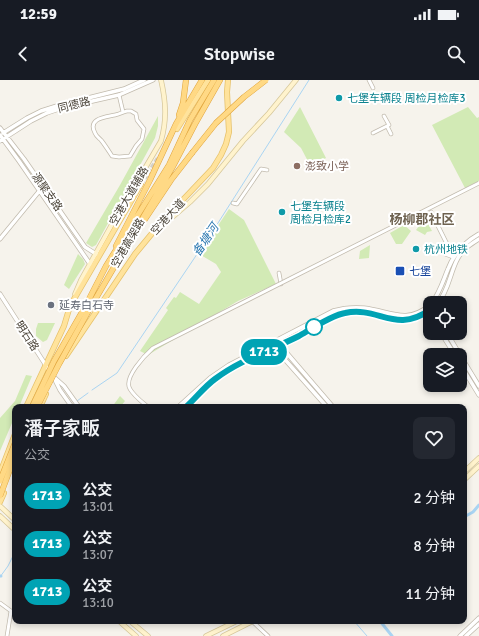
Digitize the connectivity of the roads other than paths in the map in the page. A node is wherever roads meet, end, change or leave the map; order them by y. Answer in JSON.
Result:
{"nodes":[{"id":1,"x":144,"y":80,"type":"edge"},
{"id":2,"x":153,"y":80,"type":"edge"},
{"id":3,"x":161,"y":80,"type":"edge"},
{"id":4,"x":186,"y":80,"type":"edge"},
{"id":5,"x":202,"y":80,"type":"edge"},
{"id":6,"x":208,"y":80,"type":"edge"},
{"id":7,"x":214,"y":80,"type":"edge"},
{"id":8,"x":220,"y":80,"type":"edge"},
{"id":9,"x":228,"y":80,"type":"edge"},
{"id":10,"x":266,"y":80,"type":"edge"},
{"id":11,"x":296,"y":80,"type":"edge"},
{"id":12,"x":369,"y":80,"type":"edge"},
{"id":13,"x":373,"y":88,"type":"dead end"},
{"id":14,"x":119,"y":95,"type":"junction"},
{"id":15,"x":123,"y":112,"type":"junction"},
{"id":16,"x":384,"y":116,"type":"dead end"},
{"id":17,"x":177,"y":126,"type":"junction"},
{"id":18,"x":387,"y":126,"type":"junction"},
{"id":19,"x":0,"y":128,"type":"edge"},
{"id":20,"x":373,"y":133,"type":"dead end"},
{"id":21,"x":1,"y":134,"type":"edge"},
{"id":22,"x":391,"y":134,"type":"dead end"},
{"id":23,"x":3,"y":139,"type":"edge"},
{"id":24,"x":267,"y":170,"type":"dead end"},
{"id":25,"x":479,"y":183,"type":"edge"},
{"id":26,"x":141,"y":184,"type":"tunnel mouth"},
{"id":27,"x":43,"y":187,"type":"junction"},
{"id":28,"x":40,"y":190,"type":"junction"},
{"id":29,"x":233,"y":203,"type":"dead end"},
{"id":30,"x":431,"y":212,"type":"dead end"},
{"id":31,"x":479,"y":234,"type":"edge"},
{"id":32,"x":0,"y":239,"type":"edge"},
{"id":33,"x":479,"y":239,"type":"edge"},
{"id":34,"x":144,"y":243,"type":"junction"},
{"id":35,"x":126,"y":245,"type":"junction"},
{"id":36,"x":96,"y":254,"type":"junction"},
{"id":37,"x":453,"y":257,"type":"junction"},
{"id":38,"x":90,"y":264,"type":"junction"},
{"id":39,"x":106,"y":266,"type":"junction"},
{"id":40,"x":279,"y":273,"type":"dead end"},
{"id":41,"x":281,"y":284,"type":"junction"},
{"id":42,"x":0,"y":294,"type":"edge"},
{"id":43,"x":437,"y":296,"type":"edge"},
{"id":44,"x":442,"y":296,"type":"edge"},
{"id":45,"x":70,"y":306,"type":"junction"},
{"id":46,"x":87,"y":309,"type":"junction"},
{"id":47,"x":423,"y":312,"type":"edge"},
{"id":48,"x":423,"y":314,"type":"edge"},
{"id":49,"x":276,"y":341,"type":"junction"},
{"id":50,"x":271,"y":343,"type":"junction"},
{"id":51,"x":279,"y":345,"type":"junction"},
{"id":52,"x":274,"y":347,"type":"junction"},
{"id":53,"x":45,"y":364,"type":"junction"},
{"id":54,"x":467,"y":366,"type":"edge"},
{"id":55,"x":467,"y":375,"type":"edge"},
{"id":56,"x":54,"y":378,"type":"junction"},
{"id":57,"x":479,"y":386,"type":"edge"},
{"id":58,"x":479,"y":395,"type":"edge"},
{"id":59,"x":27,"y":404,"type":"edge"},
{"id":60,"x":33,"y":404,"type":"edge"},
{"id":61,"x":40,"y":404,"type":"edge"},
{"id":62,"x":41,"y":404,"type":"edge"},
{"id":63,"x":70,"y":404,"type":"edge"},
{"id":64,"x":77,"y":404,"type":"edge"},
{"id":65,"x":145,"y":404,"type":"edge"},
{"id":66,"x":181,"y":404,"type":"edge"},
{"id":67,"x":189,"y":404,"type":"edge"},
{"id":68,"x":324,"y":404,"type":"edge"},
{"id":69,"x":330,"y":404,"type":"edge"},
{"id":70,"x":12,"y":442,"type":"edge"},
{"id":71,"x":12,"y":451,"type":"edge"},
{"id":72,"x":479,"y":458,"type":"edge"},
{"id":73,"x":12,"y":464,"type":"edge"},
{"id":74,"x":479,"y":466,"type":"edge"},
{"id":75,"x":467,"y":469,"type":"edge"},
{"id":76,"x":12,"y":471,"type":"edge"},
{"id":77,"x":0,"y":472,"type":"edge"},
{"id":78,"x":467,"y":477,"type":"edge"},
{"id":79,"x":0,"y":481,"type":"edge"},
{"id":80,"x":0,"y":496,"type":"edge"},
{"id":81,"x":0,"y":502,"type":"edge"},
{"id":82,"x":0,"y":506,"type":"edge"},
{"id":83,"x":0,"y":516,"type":"edge"},
{"id":84,"x":12,"y":517,"type":"edge"},
{"id":85,"x":12,"y":527,"type":"edge"},
{"id":86,"x":0,"y":603,"type":"edge"},
{"id":87,"x":479,"y":618,"type":"edge"},
{"id":88,"x":122,"y":624,"type":"edge"},
{"id":89,"x":134,"y":624,"type":"edge"},
{"id":90,"x":231,"y":624,"type":"edge"},
{"id":91,"x":246,"y":624,"type":"edge"},
{"id":92,"x":255,"y":624,"type":"edge"},
{"id":93,"x":479,"y":624,"type":"edge"},
{"id":94,"x":7,"y":636,"type":"edge"},
{"id":95,"x":136,"y":636,"type":"edge"},
{"id":96,"x":148,"y":636,"type":"edge"},
{"id":97,"x":206,"y":636,"type":"edge"},
{"id":98,"x":223,"y":636,"type":"edge"},
{"id":99,"x":268,"y":636,"type":"edge"},
{"id":100,"x":460,"y":636,"type":"edge"},
{"id":101,"x":466,"y":636,"type":"edge"}],
"edges":[{"from":1,"to":21,"type":"street","name":"同德路"},
{"from":2,"to":14,"type":"street","name":"同德路"},
{"from":3,"to":36,"type":"main road","name":"空港大道辅路"},
{"from":4,"to":17,"type":"highway"},
{"from":5,"to":17,"type":"highway"},
{"from":6,"to":17,"type":"main road"},
{"from":7,"to":39,"type":"highway","name":"空港高架路"},
{"from":8,"to":35,"type":"highway","name":"空港高架路"},
{"from":9,"to":34,"type":"main road","name":"空港大道"},
{"from":10,"to":35,"type":"highway","bridge":true},
{"from":11,"to":34,"type":"main road"},
{"from":12,"to":13,"type":"street"},
{"from":14,"to":15,"type":"street"},
{"from":14,"to":23,"type":"street","name":"同德路"},
{"from":15,"to":15,"type":"street"},
{"from":16,"to":18,"type":"street"},
{"from":17,"to":39,"type":"highway"},
{"from":18,"to":20,"type":"street"},
{"from":18,"to":22,"type":"street"},
{"from":19,"to":21,"type":"street","name":"源聚支路"},
{"from":21,"to":23,"type":"street","name":"源聚支路"},
{"from":23,"to":27,"type":"street","name":"源聚支路"},
{"from":23,"to":28,"type":"street","name":"源聚支路"},
{"from":24,"to":29,"type":"street"},
{"from":25,"to":41,"type":"street","bridge":true},
{"from":26,"to":45,"type":"main road"},
{"from":27,"to":28,"type":"street"},
{"from":27,"to":36,"type":"street","name":"源聚支路"},
{"from":28,"to":32,"type":"street"},
{"from":28,"to":38,"type":"street","name":"源聚支路"},
{"from":30,"to":37,"type":"street"},
{"from":31,"to":37,"type":"street"},
{"from":33,"to":44,"type":"street"},
{"from":34,"to":56,"type":"main road","name":"空港大道"},
{"from":35,"to":46,"type":"highway","name":"空港高架路"},
{"from":36,"to":38,"type":"main road","name":"空港大道辅路"},
{"from":37,"to":43,"type":"street"},
{"from":38,"to":45,"type":"main road","name":"空港大道辅路"},
{"from":39,"to":46,"type":"highway","name":"空港高架路"},
{"from":40,"to":41,"type":"street"},
{"from":41,"to":65,"type":"street","bridge":true},
{"from":42,"to":53,"type":"street","name":"明石路"},
{"from":45,"to":53,"type":"main road"},
{"from":46,"to":60,"type":"highway","name":"空港高架路","bridge":true},
{"from":46,"to":61,"type":"highway","name":"空港高架路","bridge":true},
{"from":47,"to":49,"type":"street"},
{"from":48,"to":51,"type":"street"},
{"from":49,"to":50,"type":"street"},
{"from":49,"to":51,"type":"street"},
{"from":50,"to":52,"type":"street"},
{"from":50,"to":66,"type":"street"},
{"from":51,"to":52,"type":"street"},
{"from":51,"to":69,"type":"street"},
{"from":52,"to":67,"type":"street"},
{"from":52,"to":68,"type":"street"},
{"from":53,"to":56,"type":"street","name":"明石路"},
{"from":53,"to":59,"type":"main road"},
{"from":54,"to":57,"type":"street"},
{"from":55,"to":58,"type":"street"},
{"from":56,"to":62,"type":"main road","name":"空港大道"},
{"from":56,"to":63,"type":"street"},
{"from":56,"to":64,"type":"street"},
{"from":70,"to":77,"type":"main road"},
{"from":71,"to":79,"type":"highway","bridge":true},
{"from":72,"to":75,"type":"main road"},
{"from":73,"to":80,"type":"highway","bridge":true},
{"from":74,"to":78,"type":"main road"},
{"from":76,"to":81,"type":"main road"},
{"from":82,"to":84,"type":"main road"},
{"from":83,"to":85,"type":"main road"},
{"from":86,"to":94,"type":"street"},
{"from":87,"to":100,"type":"street"},
{"from":88,"to":95,"type":"main road"},
{"from":89,"to":96,"type":"main road"},
{"from":90,"to":97,"type":"main road"},
{"from":91,"to":98,"type":"main road"},
{"from":92,"to":99,"type":"street"},
{"from":93,"to":101,"type":"street"}]}
